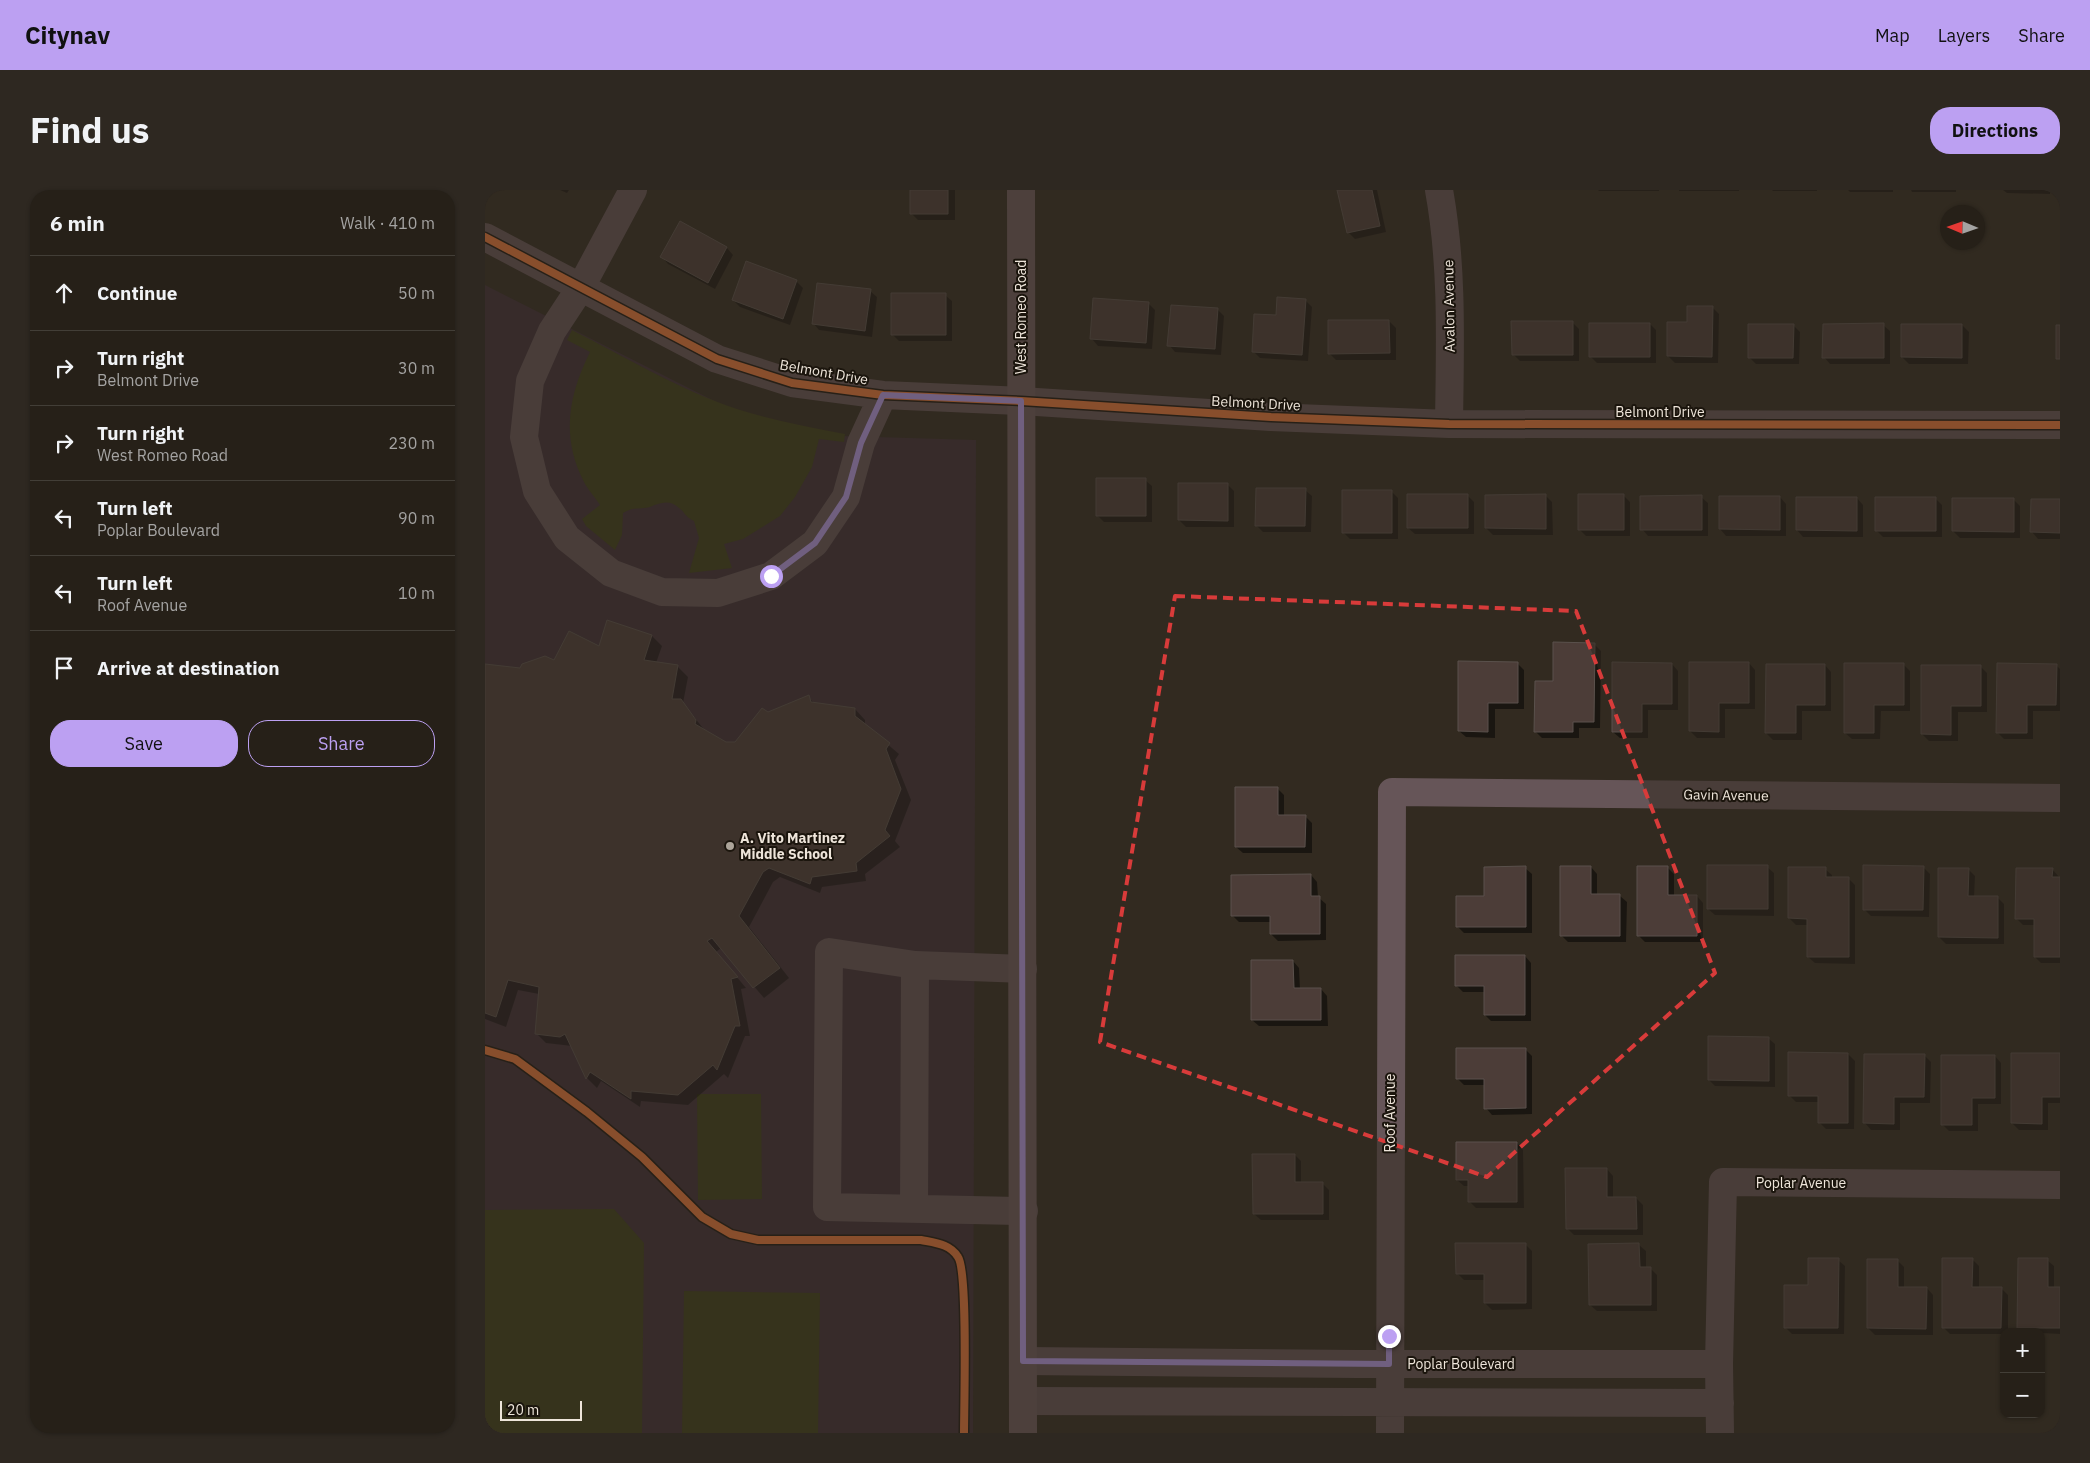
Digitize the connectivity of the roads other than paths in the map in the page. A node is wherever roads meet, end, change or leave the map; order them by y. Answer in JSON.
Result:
{"nodes":[{"id":1,"x":633,"y":190,"type":"edge"},
{"id":2,"x":1021,"y":190,"type":"edge"},
{"id":3,"x":1439,"y":190,"type":"edge"},
{"id":4,"x":485,"y":237,"type":"edge"},
{"id":5,"x":581,"y":287,"type":"junction"},
{"id":6,"x":883,"y":395,"type":"junction"},
{"id":7,"x":1021,"y":401,"type":"junction"},
{"id":8,"x":1449,"y":424,"type":"junction"},
{"id":9,"x":2060,"y":425,"type":"edge"},
{"id":10,"x":1392,"y":792,"type":"joint"},
{"id":11,"x":2060,"y":798,"type":"edge"},
{"id":12,"x":915,"y":965,"type":"junction"},
{"id":13,"x":1023,"y":969,"type":"junction"},
{"id":14,"x":2060,"y":1185,"type":"edge"},
{"id":15,"x":914,"y":1209,"type":"junction"},
{"id":16,"x":1024,"y":1211,"type":"junction"},
{"id":17,"x":1023,"y":1361,"type":"junction"},
{"id":18,"x":1389,"y":1364,"type":"junction"},
{"id":19,"x":1719,"y":1364,"type":"junction"},
{"id":20,"x":1023,"y":1401,"type":"junction"},
{"id":21,"x":1390,"y":1402,"type":"junction"},
{"id":22,"x":1720,"y":1403,"type":"junction"},
{"id":23,"x":1023,"y":1433,"type":"edge"},
{"id":24,"x":1390,"y":1433,"type":"edge"},
{"id":25,"x":1720,"y":1433,"type":"edge"}],
"edges":[{"from":1,"to":5,"type":"street"},
{"from":2,"to":7,"type":"main road","name":"West Romeo Road"},
{"from":3,"to":8,"type":"street","name":"Avalon Avenue"},
{"from":4,"to":5,"type":"street","name":"Belmont Drive"},
{"from":5,"to":6,"type":"street","name":"Belmont Drive"},
{"from":5,"to":6,"type":"street"},
{"from":6,"to":7,"type":"street","name":"Belmont Drive"},
{"from":7,"to":8,"type":"street","name":"Belmont Drive"},
{"from":7,"to":13,"type":"main road","name":"West Romeo Road"},
{"from":8,"to":9,"type":"street","name":"Belmont Drive"},
{"from":10,"to":11,"type":"street","name":"Gavin Avenue"},
{"from":10,"to":18,"type":"street","name":"Roof Avenue"},
{"from":12,"to":13,"type":"street"},
{"from":12,"to":15,"type":"street"},
{"from":12,"to":15,"type":"street"},
{"from":13,"to":16,"type":"main road","name":"West Romeo Road"},
{"from":14,"to":19,"type":"street","name":"Poplar Avenue"},
{"from":15,"to":16,"type":"street"},
{"from":16,"to":17,"type":"main road","name":"West Romeo Road"},
{"from":17,"to":18,"type":"street","name":"Poplar Boulevard"},
{"from":17,"to":20,"type":"main road","name":"West Romeo Road"},
{"from":18,"to":19,"type":"street","name":"Poplar Boulevard"},
{"from":18,"to":21,"type":"street","name":"Roof Avenue"},
{"from":19,"to":22,"type":"street"},
{"from":20,"to":21,"type":"street"},
{"from":20,"to":23,"type":"main road","name":"West Romeo Road"},
{"from":21,"to":22,"type":"street"},
{"from":21,"to":24,"type":"street","name":"Roof Avenue"},
{"from":22,"to":25,"type":"street"}]}
